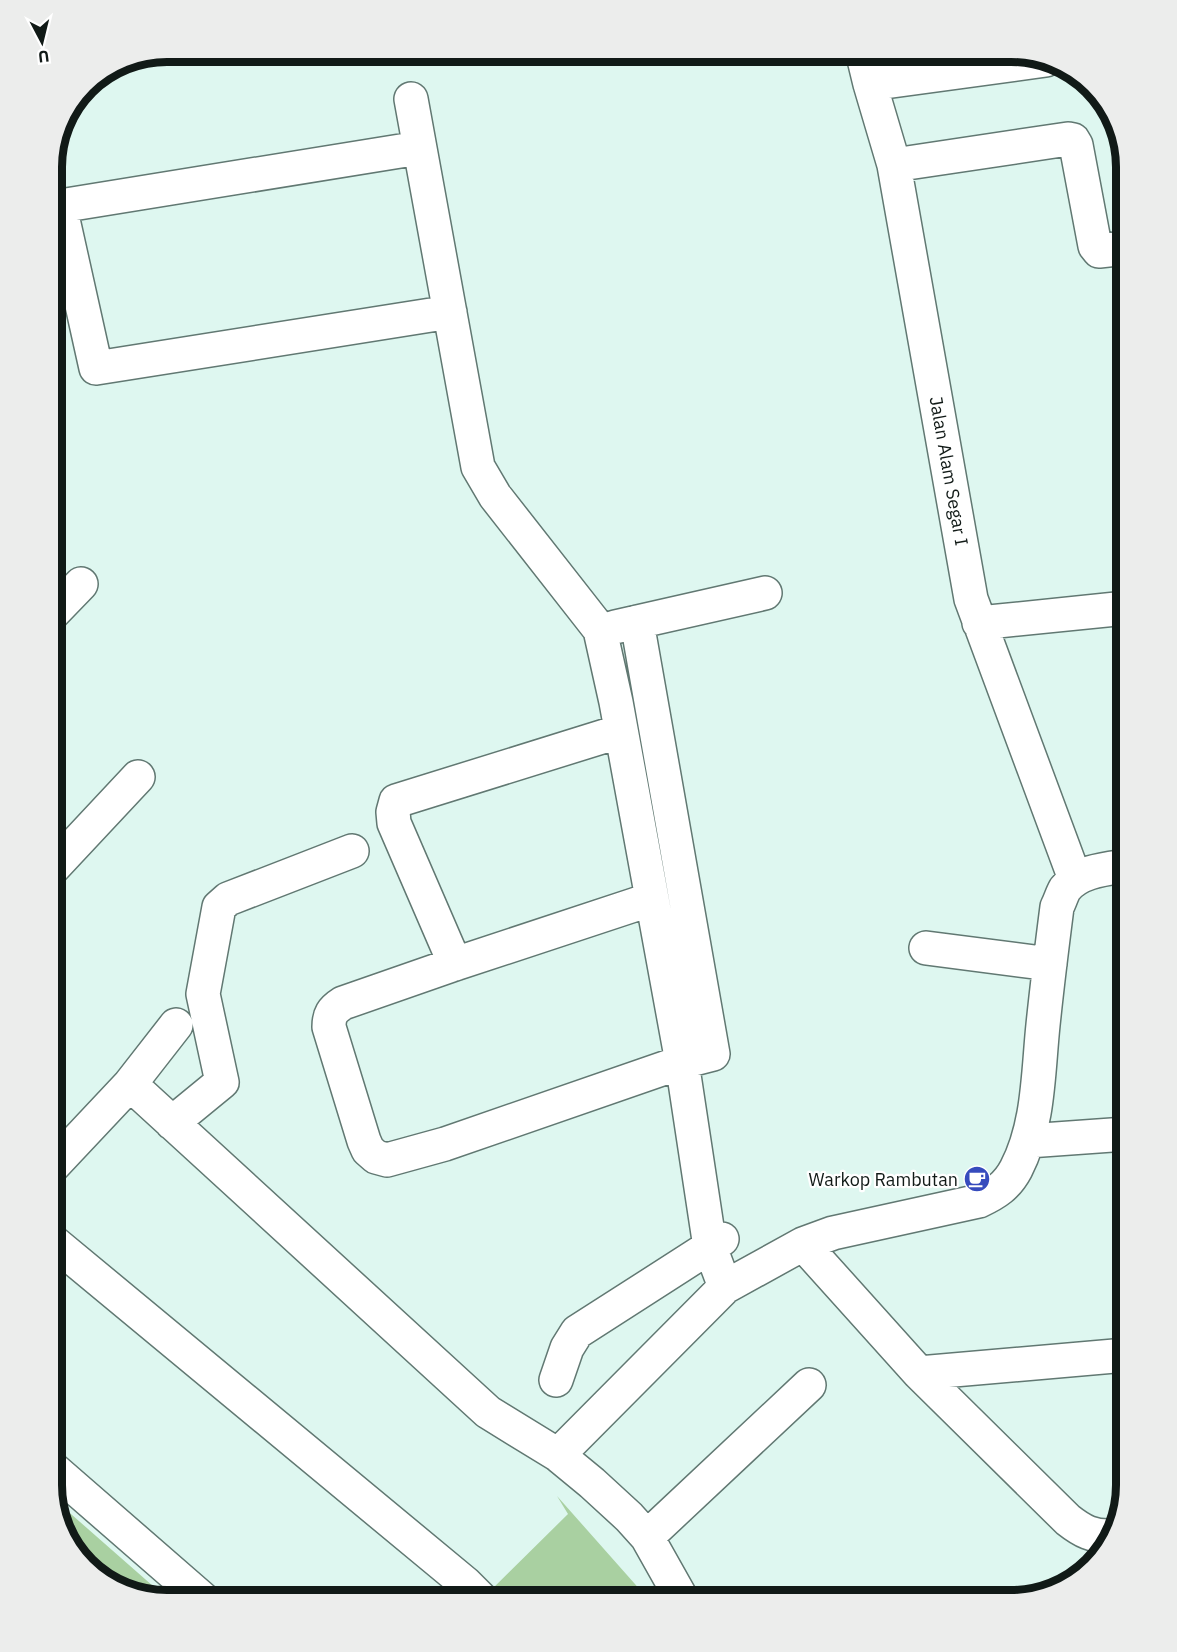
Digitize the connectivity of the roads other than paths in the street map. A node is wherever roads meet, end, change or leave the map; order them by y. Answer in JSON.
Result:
{"nodes":[{"id":1,"x":865,"y":62,"type":"edge"},
{"id":2,"x":1024,"y":63,"type":"edge"},
{"id":3,"x":870,"y":84,"type":"junction"},
{"id":4,"x":411,"y":99,"type":"dead end"},
{"id":5,"x":419,"y":148,"type":"junction"},
{"id":6,"x":894,"y":165,"type":"junction"},
{"id":7,"x":62,"y":206,"type":"edge"},
{"id":8,"x":62,"y":215,"type":"edge"},
{"id":9,"x":1116,"y":249,"type":"edge"},
{"id":10,"x":450,"y":312,"type":"junction"},
{"id":11,"x":81,"y":584,"type":"dead end"},
{"id":12,"x":765,"y":593,"type":"dead end"},
{"id":13,"x":62,"y":604,"type":"edge"},
{"id":14,"x":1116,"y":609,"type":"edge"},
{"id":15,"x":637,"y":622,"type":"junction"},
{"id":16,"x":979,"y":623,"type":"junction"},
{"id":17,"x":600,"y":630,"type":"junction"},
{"id":18,"x":621,"y":731,"type":"junction"},
{"id":19,"x":138,"y":777,"type":"dead end"},
{"id":20,"x":352,"y":851,"type":"dead end"},
{"id":21,"x":62,"y":858,"type":"edge"},
{"id":22,"x":1116,"y":868,"type":"edge"},
{"id":23,"x":1075,"y":879,"type":"junction"},
{"id":24,"x":652,"y":899,"type":"junction"},
{"id":25,"x":926,"y":948,"type":"dead end"},
{"id":26,"x":455,"y":964,"type":"junction"},
{"id":27,"x":1050,"y":964,"type":"junction"},
{"id":28,"x":176,"y":1025,"type":"dead end"},
{"id":29,"x":681,"y":1062,"type":"junction"},
{"id":30,"x":130,"y":1084,"type":"junction"},
{"id":31,"x":172,"y":1123,"type":"junction"},
{"id":32,"x":1116,"y":1135,"type":"edge"},
{"id":33,"x":1028,"y":1141,"type":"junction"},
{"id":34,"x":62,"y":1156,"type":"edge"},
{"id":35,"x":713,"y":1238,"type":"junction"},
{"id":36,"x":803,"y":1244,"type":"junction"},
{"id":37,"x":62,"y":1249,"type":"edge"},
{"id":38,"x":739,"y":1279,"type":"junction"},
{"id":39,"x":1116,"y":1356,"type":"edge"},
{"id":40,"x":920,"y":1373,"type":"junction"},
{"id":41,"x":556,"y":1380,"type":"dead end"},
{"id":42,"x":809,"y":1385,"type":"dead end"},
{"id":43,"x":558,"y":1455,"type":"junction"},
{"id":44,"x":62,"y":1477,"type":"edge"},
{"id":45,"x":1102,"y":1536,"type":"edge"},
{"id":46,"x":647,"y":1537,"type":"junction"},
{"id":47,"x":192,"y":1590,"type":"edge"},
{"id":48,"x":459,"y":1590,"type":"edge"},
{"id":49,"x":677,"y":1590,"type":"edge"}],
"edges":[{"from":1,"to":3,"type":"street","name":"Jalan Alam Segar I"},
{"from":2,"to":3,"type":"street"},
{"from":3,"to":6,"type":"street","name":"Jalan Alam Segar I"},
{"from":4,"to":5,"type":"street"},
{"from":5,"to":7,"type":"street"},
{"from":5,"to":10,"type":"street"},
{"from":6,"to":9,"type":"street"},
{"from":6,"to":16,"type":"street","name":"Jalan Alam Segar I"},
{"from":8,"to":10,"type":"street"},
{"from":10,"to":17,"type":"street"},
{"from":11,"to":13,"type":"street"},
{"from":12,"to":15,"type":"street"},
{"from":14,"to":16,"type":"street"},
{"from":15,"to":17,"type":"street"},
{"from":15,"to":29,"type":"street"},
{"from":16,"to":23,"type":"street","name":"Jalan Alam Segar I"},
{"from":17,"to":18,"type":"street"},
{"from":18,"to":24,"type":"street"},
{"from":18,"to":26,"type":"street"},
{"from":19,"to":21,"type":"street"},
{"from":20,"to":31,"type":"street"},
{"from":22,"to":23,"type":"street"},
{"from":23,"to":27,"type":"street"},
{"from":24,"to":26,"type":"street"},
{"from":24,"to":29,"type":"street"},
{"from":25,"to":27,"type":"street"},
{"from":26,"to":29,"type":"street"},
{"from":27,"to":33,"type":"street"},
{"from":28,"to":30,"type":"street"},
{"from":29,"to":35,"type":"street"},
{"from":30,"to":31,"type":"street"},
{"from":30,"to":34,"type":"street"},
{"from":31,"to":43,"type":"street"},
{"from":32,"to":33,"type":"street"},
{"from":33,"to":36,"type":"street"},
{"from":35,"to":38,"type":"street"},
{"from":35,"to":41,"type":"street"},
{"from":36,"to":38,"type":"street"},
{"from":36,"to":40,"type":"street"},
{"from":37,"to":48,"type":"street"},
{"from":38,"to":43,"type":"street"},
{"from":39,"to":40,"type":"street"},
{"from":40,"to":45,"type":"street"},
{"from":42,"to":46,"type":"street"},
{"from":43,"to":46,"type":"street"},
{"from":44,"to":47,"type":"street"},
{"from":46,"to":49,"type":"street"}]}
